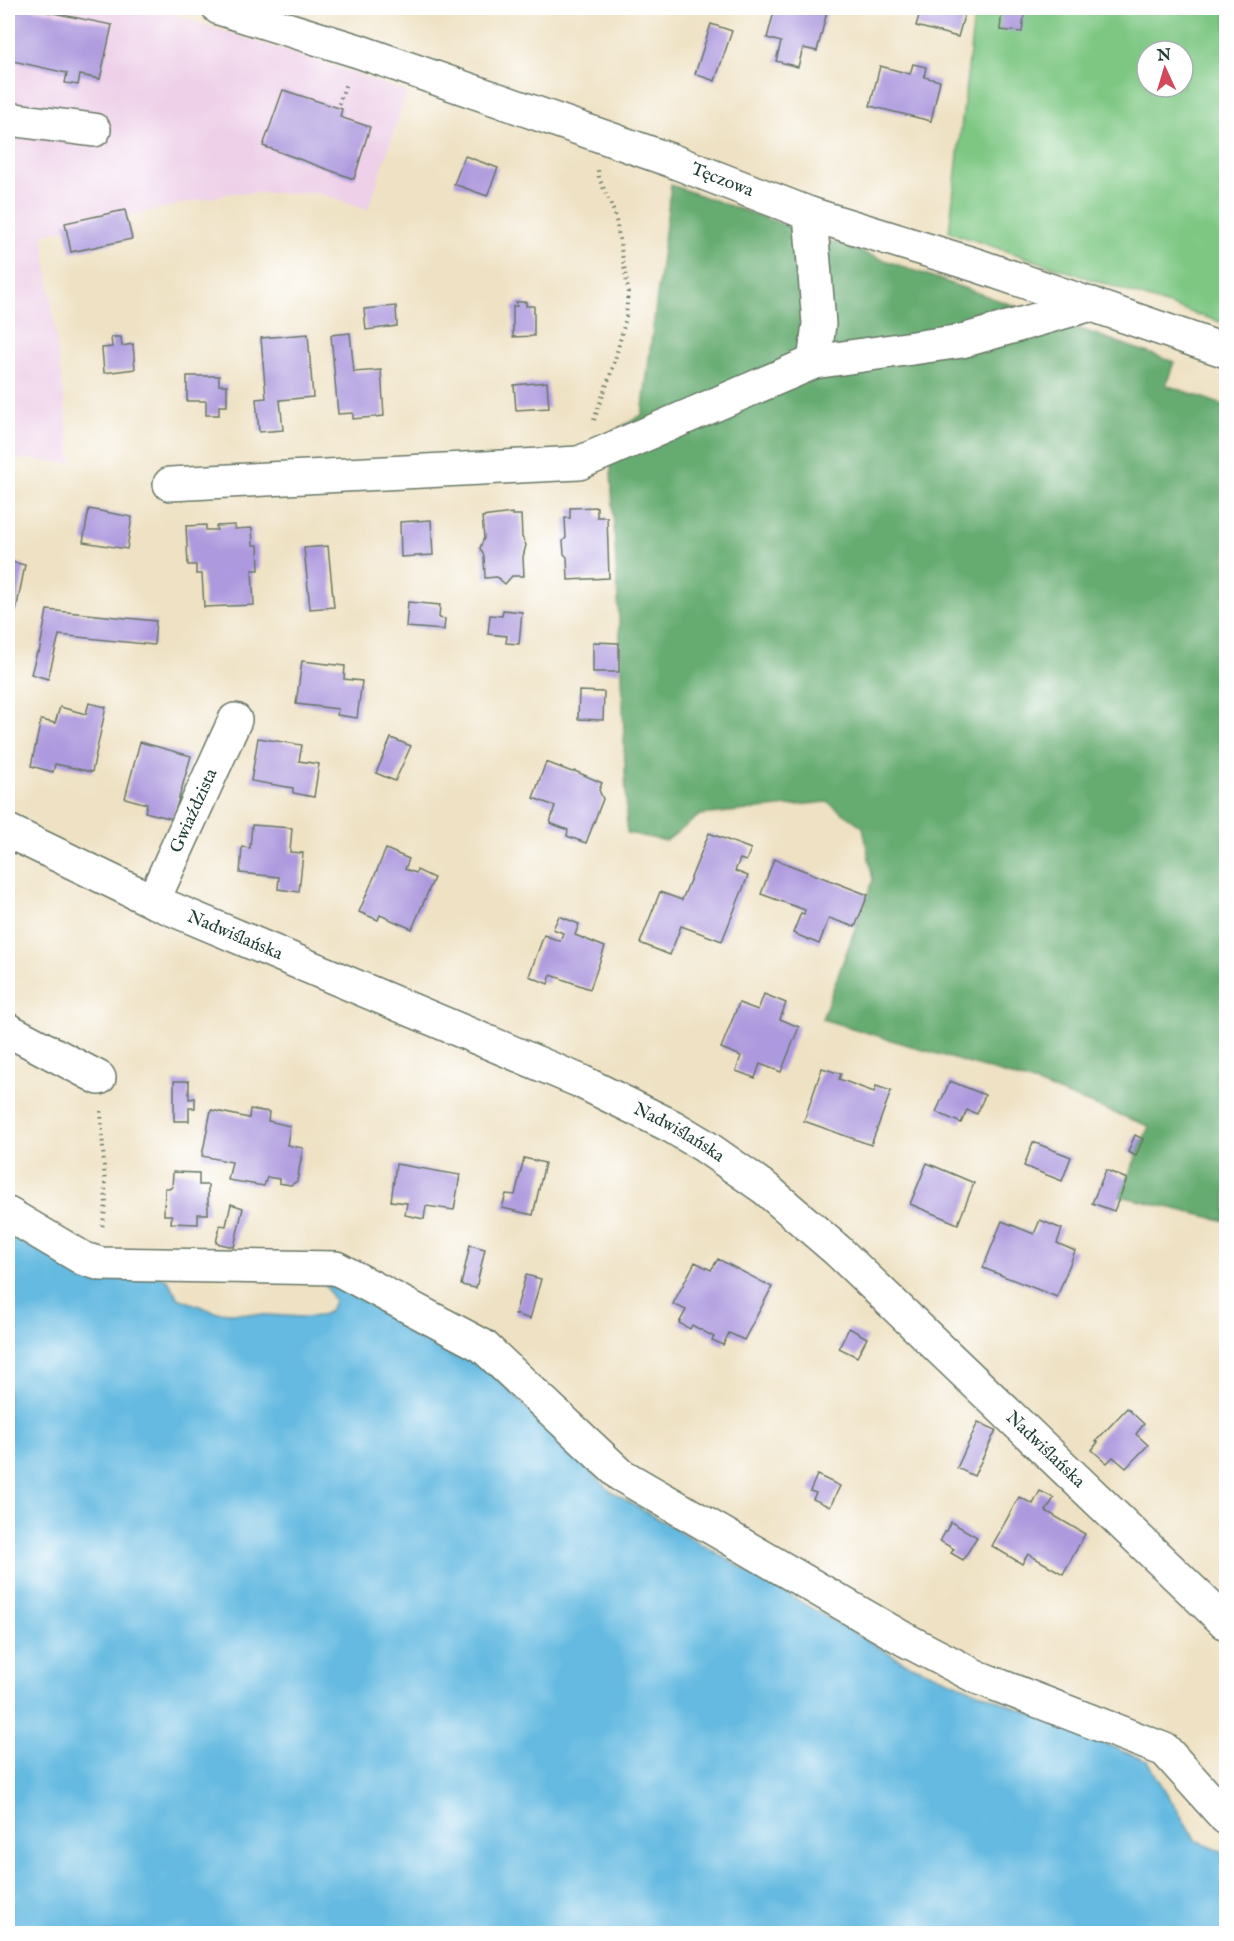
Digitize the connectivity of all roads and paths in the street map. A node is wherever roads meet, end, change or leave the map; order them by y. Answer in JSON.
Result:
{"nodes":[{"id":1,"x":219,"y":8,"type":"edge"},
{"id":2,"x":8,"y":119,"type":"edge"},
{"id":3,"x":94,"y":130,"type":"dead end"},
{"id":4,"x":592,"y":133,"type":"junction"},
{"id":5,"x":810,"y":214,"type":"junction"},
{"id":6,"x":1092,"y":304,"type":"junction"},
{"id":7,"x":1227,"y":351,"type":"edge"},
{"id":8,"x":814,"y":362,"type":"junction"},
{"id":9,"x":579,"y":463,"type":"junction"},
{"id":10,"x":170,"y":484,"type":"dead end"},
{"id":11,"x":236,"y":720,"type":"dead end"},
{"id":12,"x":8,"y":831,"type":"edge"},
{"id":13,"x":153,"y":901,"type":"junction"},
{"id":14,"x":8,"y":1029,"type":"edge"},
{"id":15,"x":99,"y":1078,"type":"joint"},
{"id":16,"x":8,"y":1214,"type":"edge"},
{"id":17,"x":96,"y":1262,"type":"junction"},
{"id":18,"x":1227,"y":1623,"type":"edge"},
{"id":19,"x":1227,"y":1818,"type":"edge"}],
"edges":[{"from":1,"to":4,"type":"street","name":"Tęczowa"},
{"from":2,"to":3,"type":"street"},
{"from":4,"to":5,"type":"street","name":"Tęczowa"},
{"from":4,"to":9,"type":"path"},
{"from":5,"to":6,"type":"street","name":"Tęczowa"},
{"from":5,"to":8,"type":"street"},
{"from":6,"to":7,"type":"street","name":"Tęczowa"},
{"from":6,"to":8,"type":"street"},
{"from":8,"to":9,"type":"street"},
{"from":9,"to":10,"type":"street"},
{"from":11,"to":13,"type":"street","name":"Gwiaździsta"},
{"from":12,"to":13,"type":"street","name":"Nadwiślańska"},
{"from":13,"to":18,"type":"street","name":"Nadwiślańska"},
{"from":14,"to":15,"type":"street"},
{"from":15,"to":17,"type":"path"},
{"from":16,"to":17,"type":"street"},
{"from":17,"to":19,"type":"street"}]}
